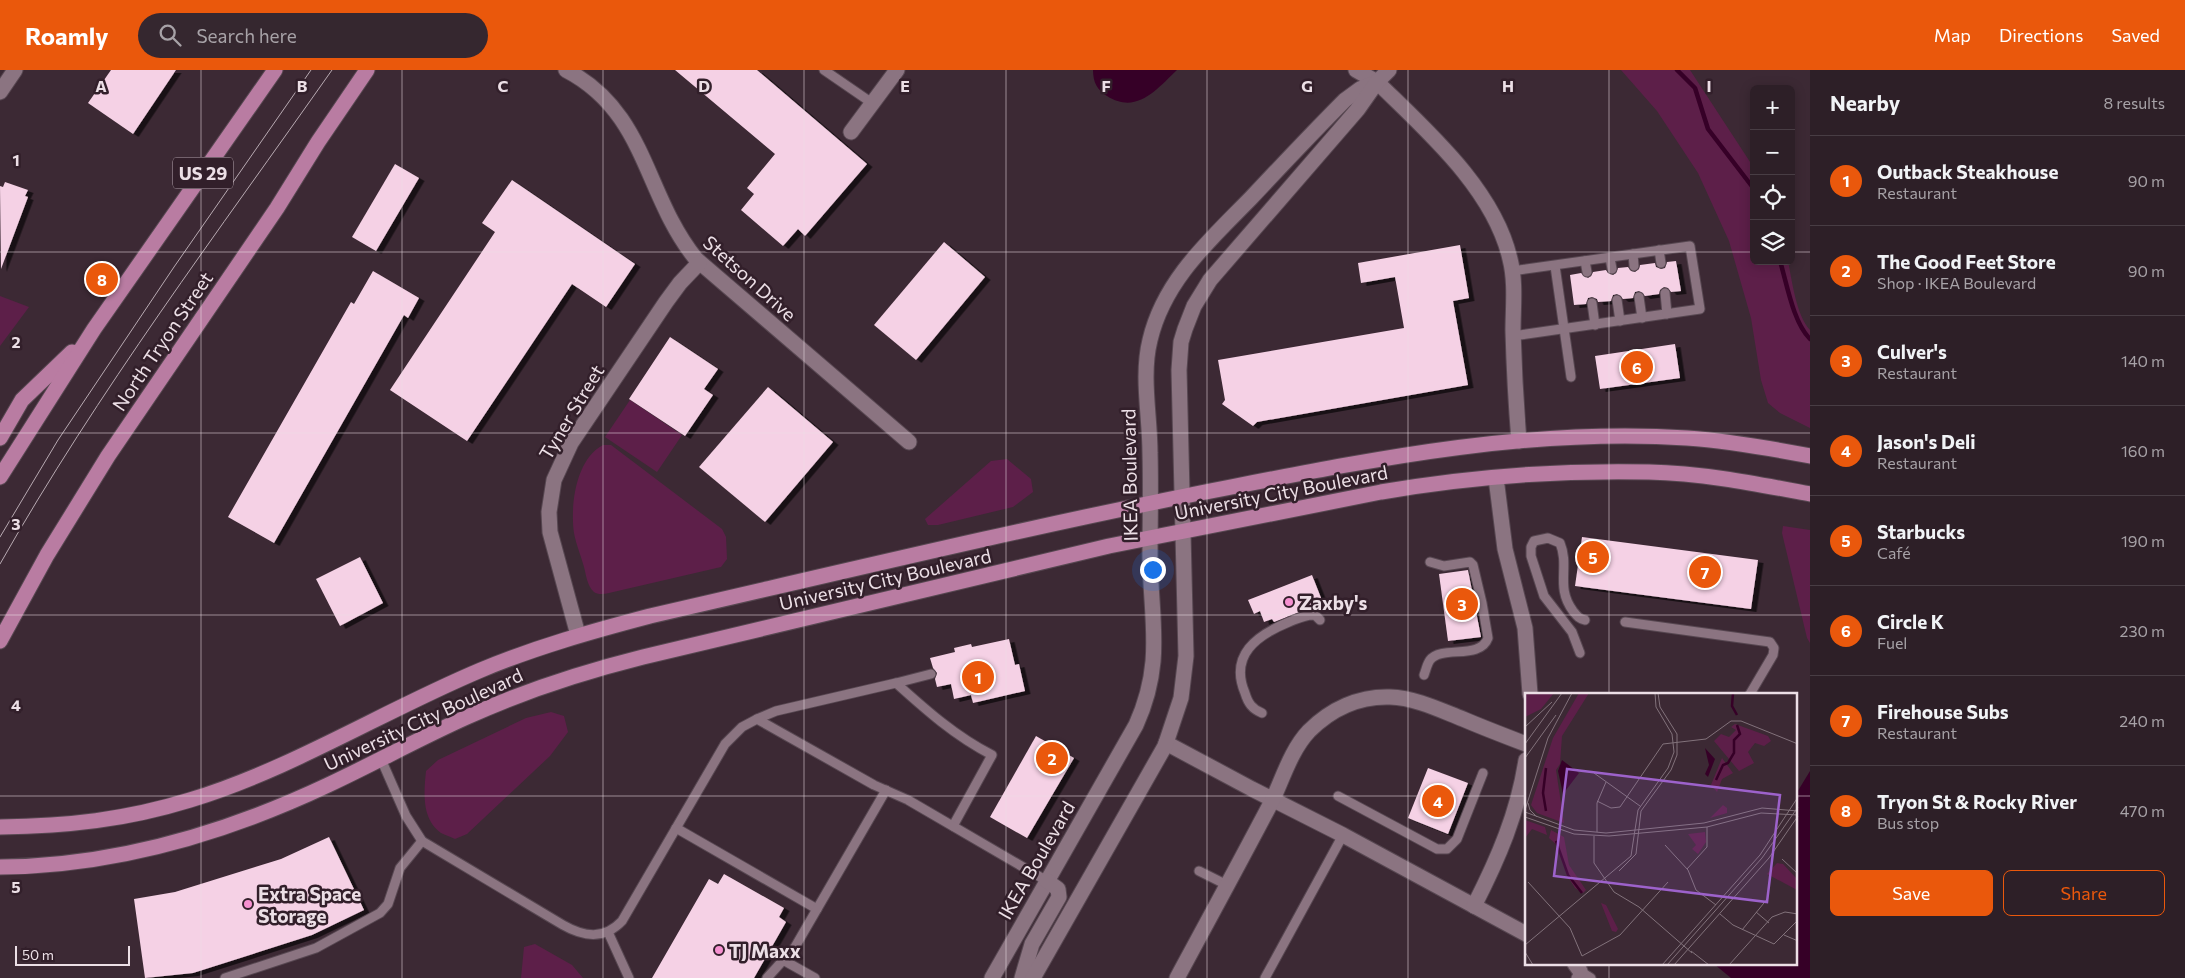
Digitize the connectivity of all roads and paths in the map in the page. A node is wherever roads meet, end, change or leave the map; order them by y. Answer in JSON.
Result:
{"nodes":[{"id":1,"x":15,"y":70,"type":"edge"},
{"id":2,"x":275,"y":70,"type":"edge"},
{"id":3,"x":367,"y":70,"type":"edge"},
{"id":4,"x":566,"y":70,"type":"edge"},
{"id":5,"x":824,"y":70,"type":"edge"},
{"id":6,"x":897,"y":70,"type":"edge"},
{"id":7,"x":1356,"y":70,"type":"edge"},
{"id":8,"x":1389,"y":70,"type":"edge"},
{"id":9,"x":1374,"y":76,"type":"edge"},
{"id":10,"x":0,"y":92,"type":"edge"},
{"id":11,"x":872,"y":103,"type":"junction"},
{"id":12,"x":851,"y":132,"type":"dead end"},
{"id":13,"x":1659,"y":250,"type":"junction"},
{"id":14,"x":1633,"y":254,"type":"junction"},
{"id":15,"x":1610,"y":258,"type":"junction"},
{"id":16,"x":1585,"y":261,"type":"junction"},
{"id":17,"x":699,"y":263,"type":"junction"},
{"id":18,"x":1661,"y":263,"type":"dead end"},
{"id":19,"x":1555,"y":266,"type":"junction"},
{"id":20,"x":1634,"y":266,"type":"dead end"},
{"id":21,"x":1612,"y":269,"type":"dead end"},
{"id":22,"x":1512,"y":271,"type":"junction"},
{"id":23,"x":1587,"y":272,"type":"dead end"},
{"id":24,"x":1665,"y":293,"type":"dead end"},
{"id":25,"x":1639,"y":297,"type":"dead end"},
{"id":26,"x":1616,"y":300,"type":"dead end"},
{"id":27,"x":1592,"y":303,"type":"dead end"},
{"id":28,"x":1668,"y":314,"type":"junction"},
{"id":29,"x":1642,"y":318,"type":"junction"},
{"id":30,"x":1620,"y":321,"type":"junction"},
{"id":31,"x":1595,"y":325,"type":"junction"},
{"id":32,"x":94,"y":329,"type":"junction"},
{"id":33,"x":1564,"y":330,"type":"junction"},
{"id":34,"x":1513,"y":336,"type":"junction"},
{"id":35,"x":1571,"y":377,"type":"dead end"},
{"id":36,"x":0,"y":438,"type":"edge"},
{"id":37,"x":1518,"y":441,"type":"junction"},
{"id":38,"x":909,"y":442,"type":"dead end"},
{"id":39,"x":1810,"y":456,"type":"edge"},
{"id":40,"x":0,"y":477,"type":"edge"},
{"id":41,"x":1496,"y":478,"type":"junction"},
{"id":42,"x":1810,"y":494,"type":"edge"},
{"id":43,"x":1183,"y":497,"type":"junction"},
{"id":44,"x":1150,"y":503,"type":"junction"},
{"id":45,"x":1183,"y":532,"type":"junction"},
{"id":46,"x":1150,"y":538,"type":"junction"},
{"id":47,"x":1430,"y":562,"type":"dead end"},
{"id":48,"x":1320,"y":620,"type":"dead end"},
{"id":49,"x":1585,"y":620,"type":"dead end"},
{"id":50,"x":1626,"y":622,"type":"dead end"},
{"id":51,"x":578,"y":635,"type":"junction"},
{"id":52,"x":0,"y":641,"type":"edge"},
{"id":53,"x":1580,"y":653,"type":"dead end"},
{"id":54,"x":931,"y":674,"type":"dead end"},
{"id":55,"x":1424,"y":675,"type":"dead end"},
{"id":56,"x":896,"y":683,"type":"junction"},
{"id":57,"x":1530,"y":693,"type":"edge"},
{"id":58,"x":1751,"y":693,"type":"edge"},
{"id":59,"x":1262,"y":712,"type":"dead end"},
{"id":60,"x":757,"y":719,"type":"junction"},
{"id":61,"x":1166,"y":743,"type":"junction"},
{"id":62,"x":1525,"y":744,"type":"edge"},
{"id":63,"x":381,"y":759,"type":"junction"},
{"id":64,"x":1525,"y":765,"type":"edge"},
{"id":65,"x":1483,"y":773,"type":"dead end"},
{"id":66,"x":886,"y":790,"type":"junction"},
{"id":67,"x":1338,"y":796,"type":"dead end"},
{"id":68,"x":1273,"y":799,"type":"junction"},
{"id":69,"x":0,"y":816,"type":"edge"},
{"id":70,"x":953,"y":826,"type":"junction"},
{"id":71,"x":0,"y":827,"type":"edge"},
{"id":72,"x":46,"y":827,"type":"junction"},
{"id":73,"x":676,"y":828,"type":"junction"},
{"id":74,"x":1343,"y":834,"type":"junction"},
{"id":75,"x":422,"y":841,"type":"junction"},
{"id":76,"x":0,"y":867,"type":"edge"},
{"id":77,"x":1199,"y":871,"type":"dead end"},
{"id":78,"x":1047,"y":881,"type":"junction"},
{"id":79,"x":1227,"y":885,"type":"junction"},
{"id":80,"x":1474,"y":906,"type":"junction"},
{"id":81,"x":817,"y":909,"type":"junction"},
{"id":82,"x":608,"y":932,"type":"junction"},
{"id":83,"x":1525,"y":933,"type":"edge"},
{"id":84,"x":783,"y":960,"type":"junction"},
{"id":85,"x":225,"y":978,"type":"edge"},
{"id":86,"x":630,"y":978,"type":"edge"},
{"id":87,"x":767,"y":978,"type":"edge"},
{"id":88,"x":814,"y":978,"type":"edge"},
{"id":89,"x":992,"y":978,"type":"edge"},
{"id":90,"x":1022,"y":978,"type":"edge"},
{"id":91,"x":1033,"y":978,"type":"edge"},
{"id":92,"x":1177,"y":978,"type":"edge"},
{"id":93,"x":1265,"y":978,"type":"edge"}],
"edges":[{"from":1,"to":10,"type":"street"},
{"from":2,"to":32,"type":"main road","number":"US 29"},
{"from":3,"to":52,"type":"main road","name":"North Tryon Street"},
{"from":4,"to":17,"type":"street","name":"Stetson Drive"},
{"from":5,"to":11,"type":"lane"},
{"from":6,"to":11,"type":"street"},
{"from":7,"to":9,"type":"street"},
{"from":8,"to":9,"type":"street","name":"IKEA Boulevard"},
{"from":9,"to":22,"type":"street"},
{"from":9,"to":43,"type":"street","name":"IKEA Boulevard"},
{"from":9,"to":44,"type":"street","name":"IKEA Boulevard"},
{"from":11,"to":12,"type":"street"},
{"from":13,"to":14,"type":"lane"},
{"from":13,"to":18,"type":"lane"},
{"from":13,"to":28,"type":"lane"},
{"from":14,"to":15,"type":"lane"},
{"from":14,"to":20,"type":"lane"},
{"from":15,"to":16,"type":"lane"},
{"from":15,"to":21,"type":"lane"},
{"from":16,"to":19,"type":"lane"},
{"from":16,"to":23,"type":"lane"},
{"from":17,"to":38,"type":"street","name":"Stetson Drive"},
{"from":17,"to":51,"type":"street","name":"Tyner Street"},
{"from":19,"to":22,"type":"lane"},
{"from":19,"to":33,"type":"lane"},
{"from":22,"to":34,"type":"street"},
{"from":24,"to":28,"type":"lane"},
{"from":25,"to":29,"type":"lane"},
{"from":26,"to":30,"type":"lane"},
{"from":27,"to":31,"type":"lane"},
{"from":28,"to":29,"type":"lane"},
{"from":29,"to":30,"type":"lane"},
{"from":30,"to":31,"type":"lane"},
{"from":31,"to":33,"type":"lane"},
{"from":32,"to":36,"type":"main road"},
{"from":32,"to":40,"type":"main road"},
{"from":33,"to":34,"type":"lane"},
{"from":33,"to":35,"type":"lane"},
{"from":34,"to":37,"type":"street"},
{"from":37,"to":39,"type":"main road","name":"University City Boulevard"},
{"from":37,"to":43,"type":"main road","name":"University City Boulevard"},
{"from":41,"to":42,"type":"main road","name":"University City Boulevard"},
{"from":41,"to":45,"type":"main road","name":"University City Boulevard"},
{"from":41,"to":57,"type":"street"},
{"from":43,"to":44,"type":"main road","name":"University City Boulevard"},
{"from":43,"to":45,"type":"street","name":"IKEA Boulevard"},
{"from":44,"to":46,"type":"street","name":"IKEA Boulevard"},
{"from":44,"to":51,"type":"main road","name":"University City Boulevard"},
{"from":45,"to":46,"type":"main road","name":"University City Boulevard"},
{"from":45,"to":61,"type":"street","name":"IKEA Boulevard"},
{"from":46,"to":63,"type":"main road","name":"University City Boulevard"},
{"from":46,"to":78,"type":"street","name":"IKEA Boulevard"},
{"from":47,"to":55,"type":"lane"},
{"from":48,"to":59,"type":"lane"},
{"from":49,"to":53,"type":"lane"},
{"from":50,"to":58,"type":"lane"},
{"from":51,"to":72,"type":"main road","name":"University City Boulevard"},
{"from":54,"to":56,"type":"lane"},
{"from":56,"to":60,"type":"lane"},
{"from":56,"to":70,"type":"lane"},
{"from":60,"to":66,"type":"lane"},
{"from":60,"to":73,"type":"lane"},
{"from":61,"to":68,"type":"street"},
{"from":61,"to":91,"type":"street","name":"IKEA Boulevard"},
{"from":62,"to":68,"type":"street"},
{"from":63,"to":75,"type":"lane"},
{"from":63,"to":76,"type":"main road","name":"University City Boulevard"},
{"from":64,"to":80,"type":"street"},
{"from":65,"to":67,"type":"lane"},
{"from":66,"to":70,"type":"lane"},
{"from":66,"to":81,"type":"lane"},
{"from":68,"to":74,"type":"street"},
{"from":68,"to":79,"type":"street"},
{"from":69,"to":72,"type":"main road"},
{"from":70,"to":78,"type":"lane"},
{"from":71,"to":72,"type":"main road","name":"University City Boulevard"},
{"from":73,"to":81,"type":"lane"},
{"from":73,"to":82,"type":"lane"},
{"from":74,"to":80,"type":"street"},
{"from":74,"to":93,"type":"lane"},
{"from":75,"to":82,"type":"lane"},
{"from":75,"to":85,"type":"lane"},
{"from":77,"to":79,"type":"lane"},
{"from":78,"to":89,"type":"street","name":"IKEA Boulevard"},
{"from":78,"to":90,"type":"street"},
{"from":79,"to":92,"type":"street"},
{"from":80,"to":83,"type":"street"},
{"from":81,"to":84,"type":"lane"},
{"from":82,"to":86,"type":"lane"},
{"from":84,"to":87,"type":"lane"},
{"from":84,"to":88,"type":"lane"}]}
